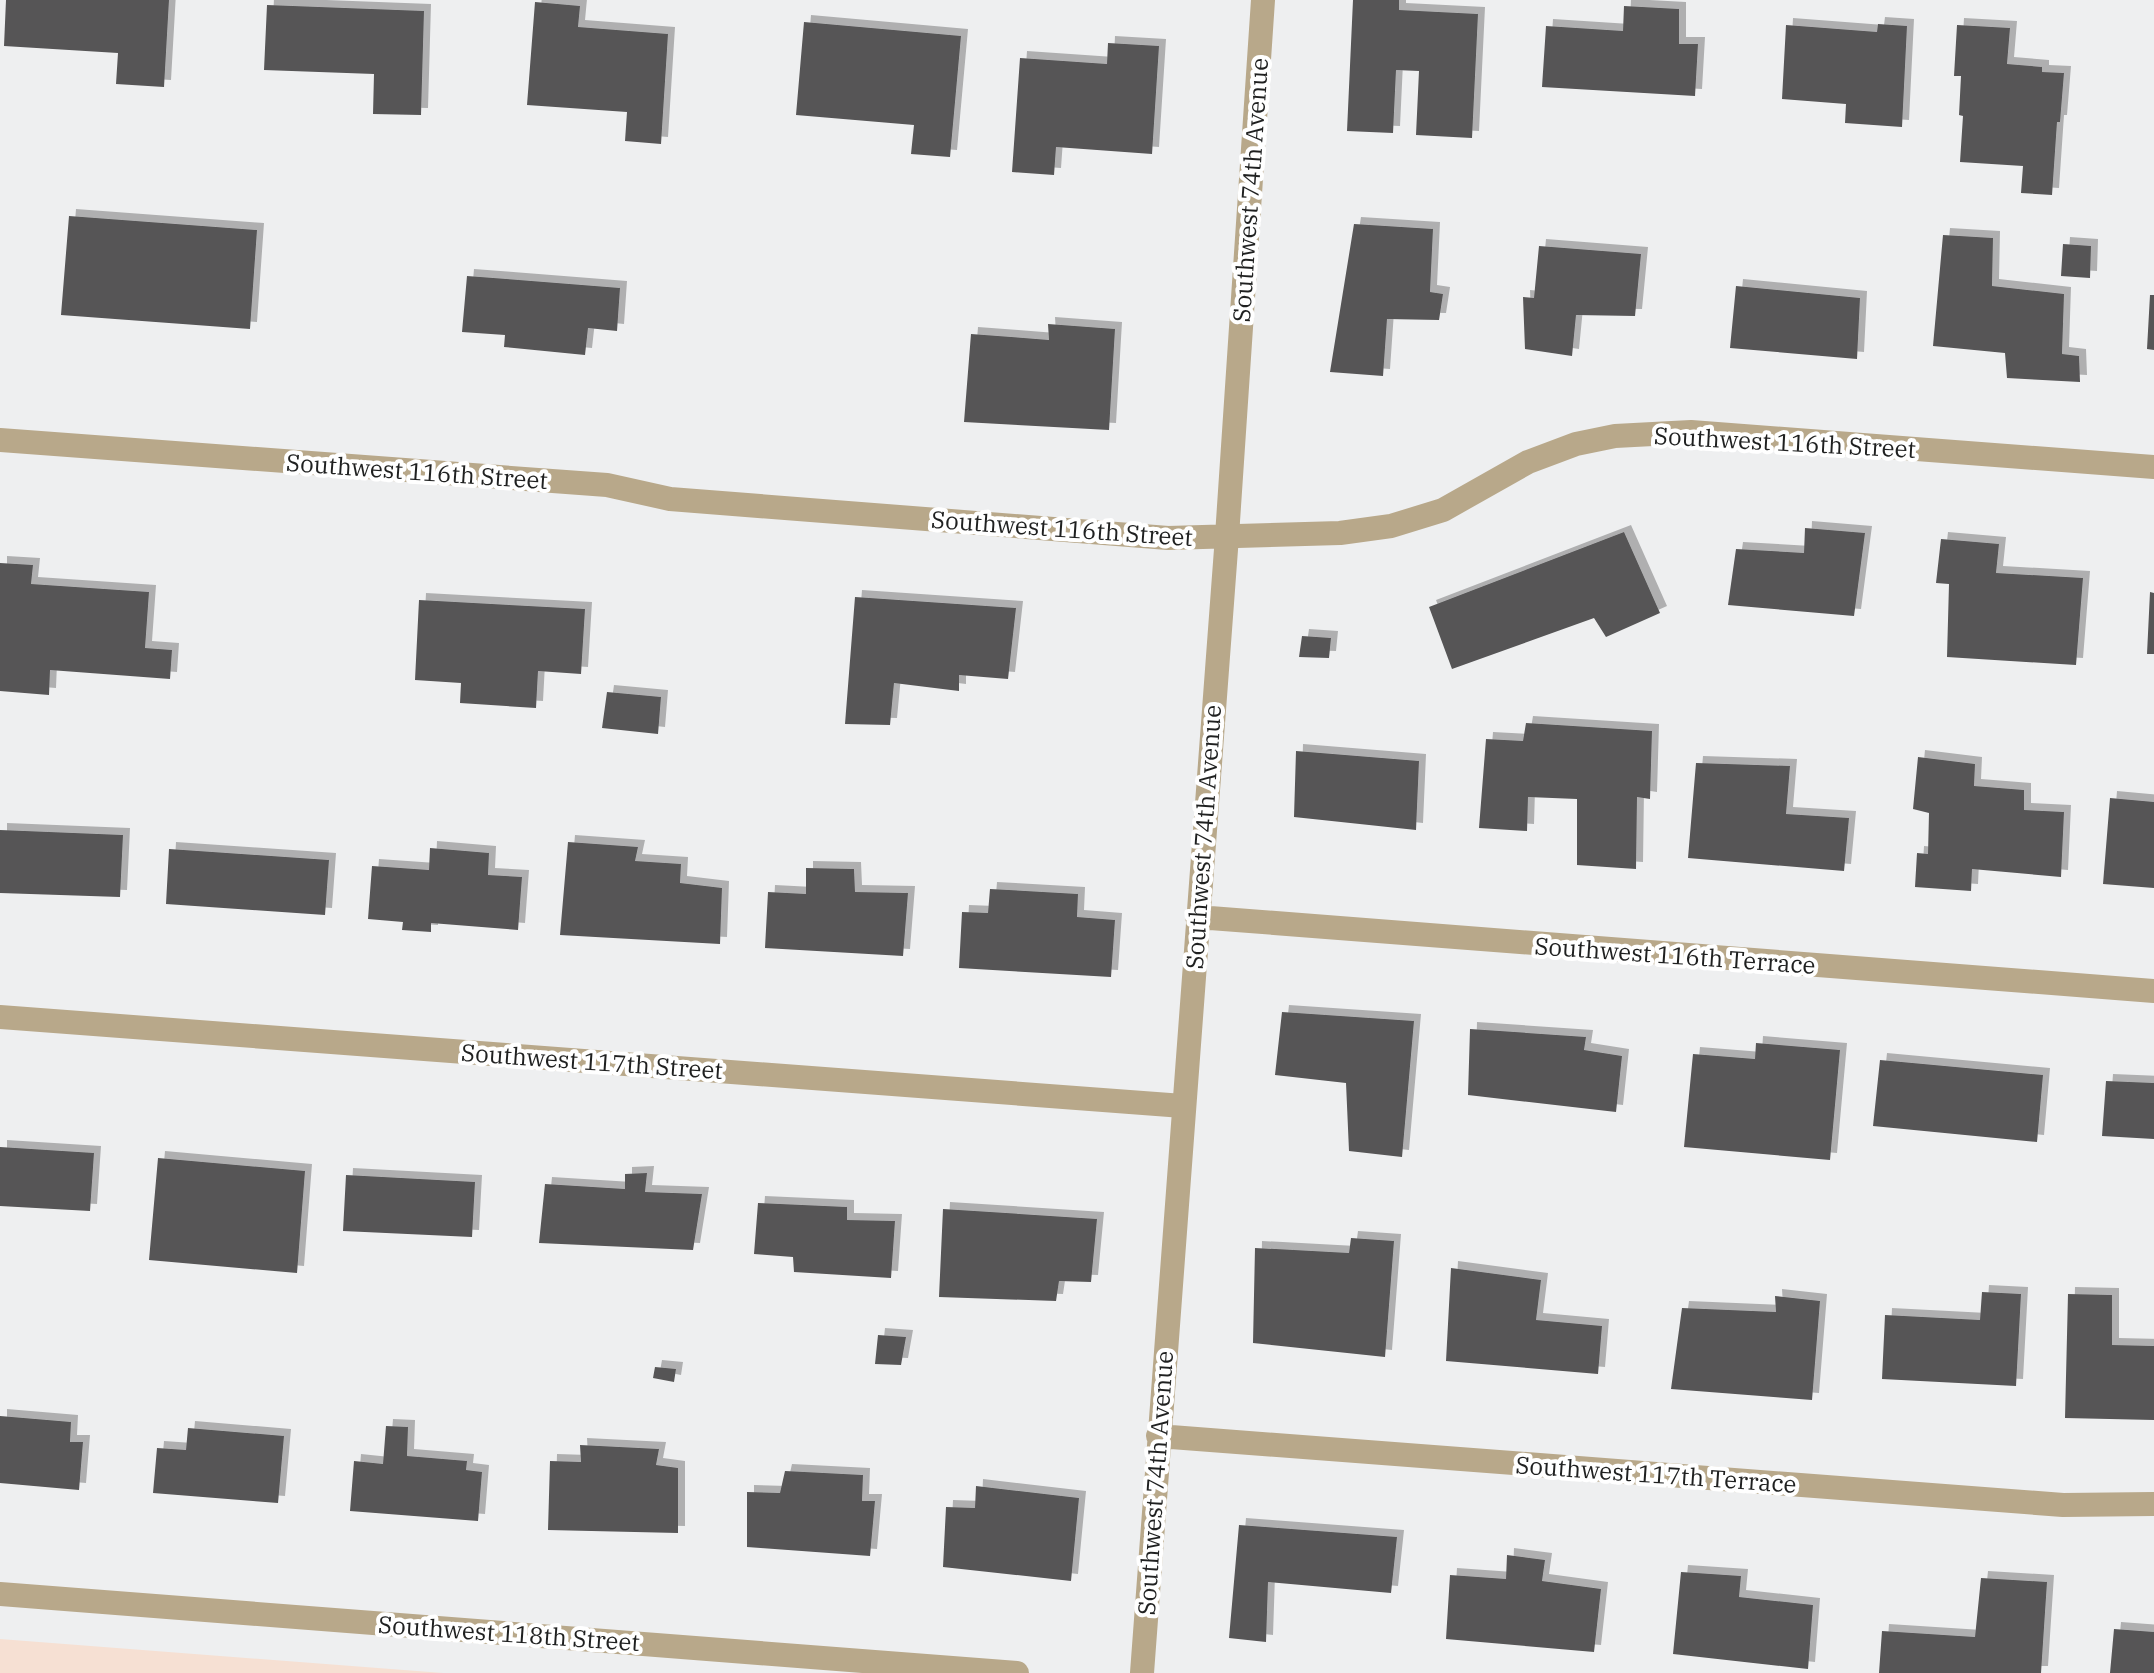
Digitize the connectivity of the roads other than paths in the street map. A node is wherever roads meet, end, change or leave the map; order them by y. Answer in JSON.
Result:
{"nodes":[{"id":1,"x":1263,"y":0,"type":"edge"},
{"id":2,"x":0,"y":440,"type":"edge"},
{"id":3,"x":2154,"y":467,"type":"edge"},
{"id":4,"x":1227,"y":536,"type":"junction"},
{"id":5,"x":1197,"y":917,"type":"junction"},
{"id":6,"x":2154,"y":991,"type":"edge"},
{"id":7,"x":0,"y":1017,"type":"edge"},
{"id":8,"x":1183,"y":1106,"type":"junction"},
{"id":9,"x":1158,"y":1436,"type":"junction"},
{"id":10,"x":2154,"y":1504,"type":"edge"},
{"id":11,"x":0,"y":1594,"type":"edge"},
{"id":12,"x":1017,"y":1673,"type":"edge"},
{"id":13,"x":1142,"y":1673,"type":"edge"}],
"edges":[{"from":1,"to":4,"type":"street","name":"Southwest 74th Avenue"},
{"from":2,"to":4,"type":"street","name":"Southwest 116th Street"},
{"from":3,"to":4,"type":"street","name":"Southwest 116th Street"},
{"from":4,"to":5,"type":"street","name":"Southwest 74th Avenue"},
{"from":5,"to":6,"type":"street","name":"Southwest 116th Terrace"},
{"from":5,"to":8,"type":"street","name":"Southwest 74th Avenue"},
{"from":7,"to":8,"type":"street","name":"Southwest 117th Street"},
{"from":8,"to":9,"type":"street","name":"Southwest 74th Avenue"},
{"from":9,"to":10,"type":"street","name":"Southwest 117th Terrace"},
{"from":9,"to":13,"type":"street","name":"Southwest 74th Avenue"},
{"from":11,"to":12,"type":"street","name":"Southwest 118th Street"}]}
